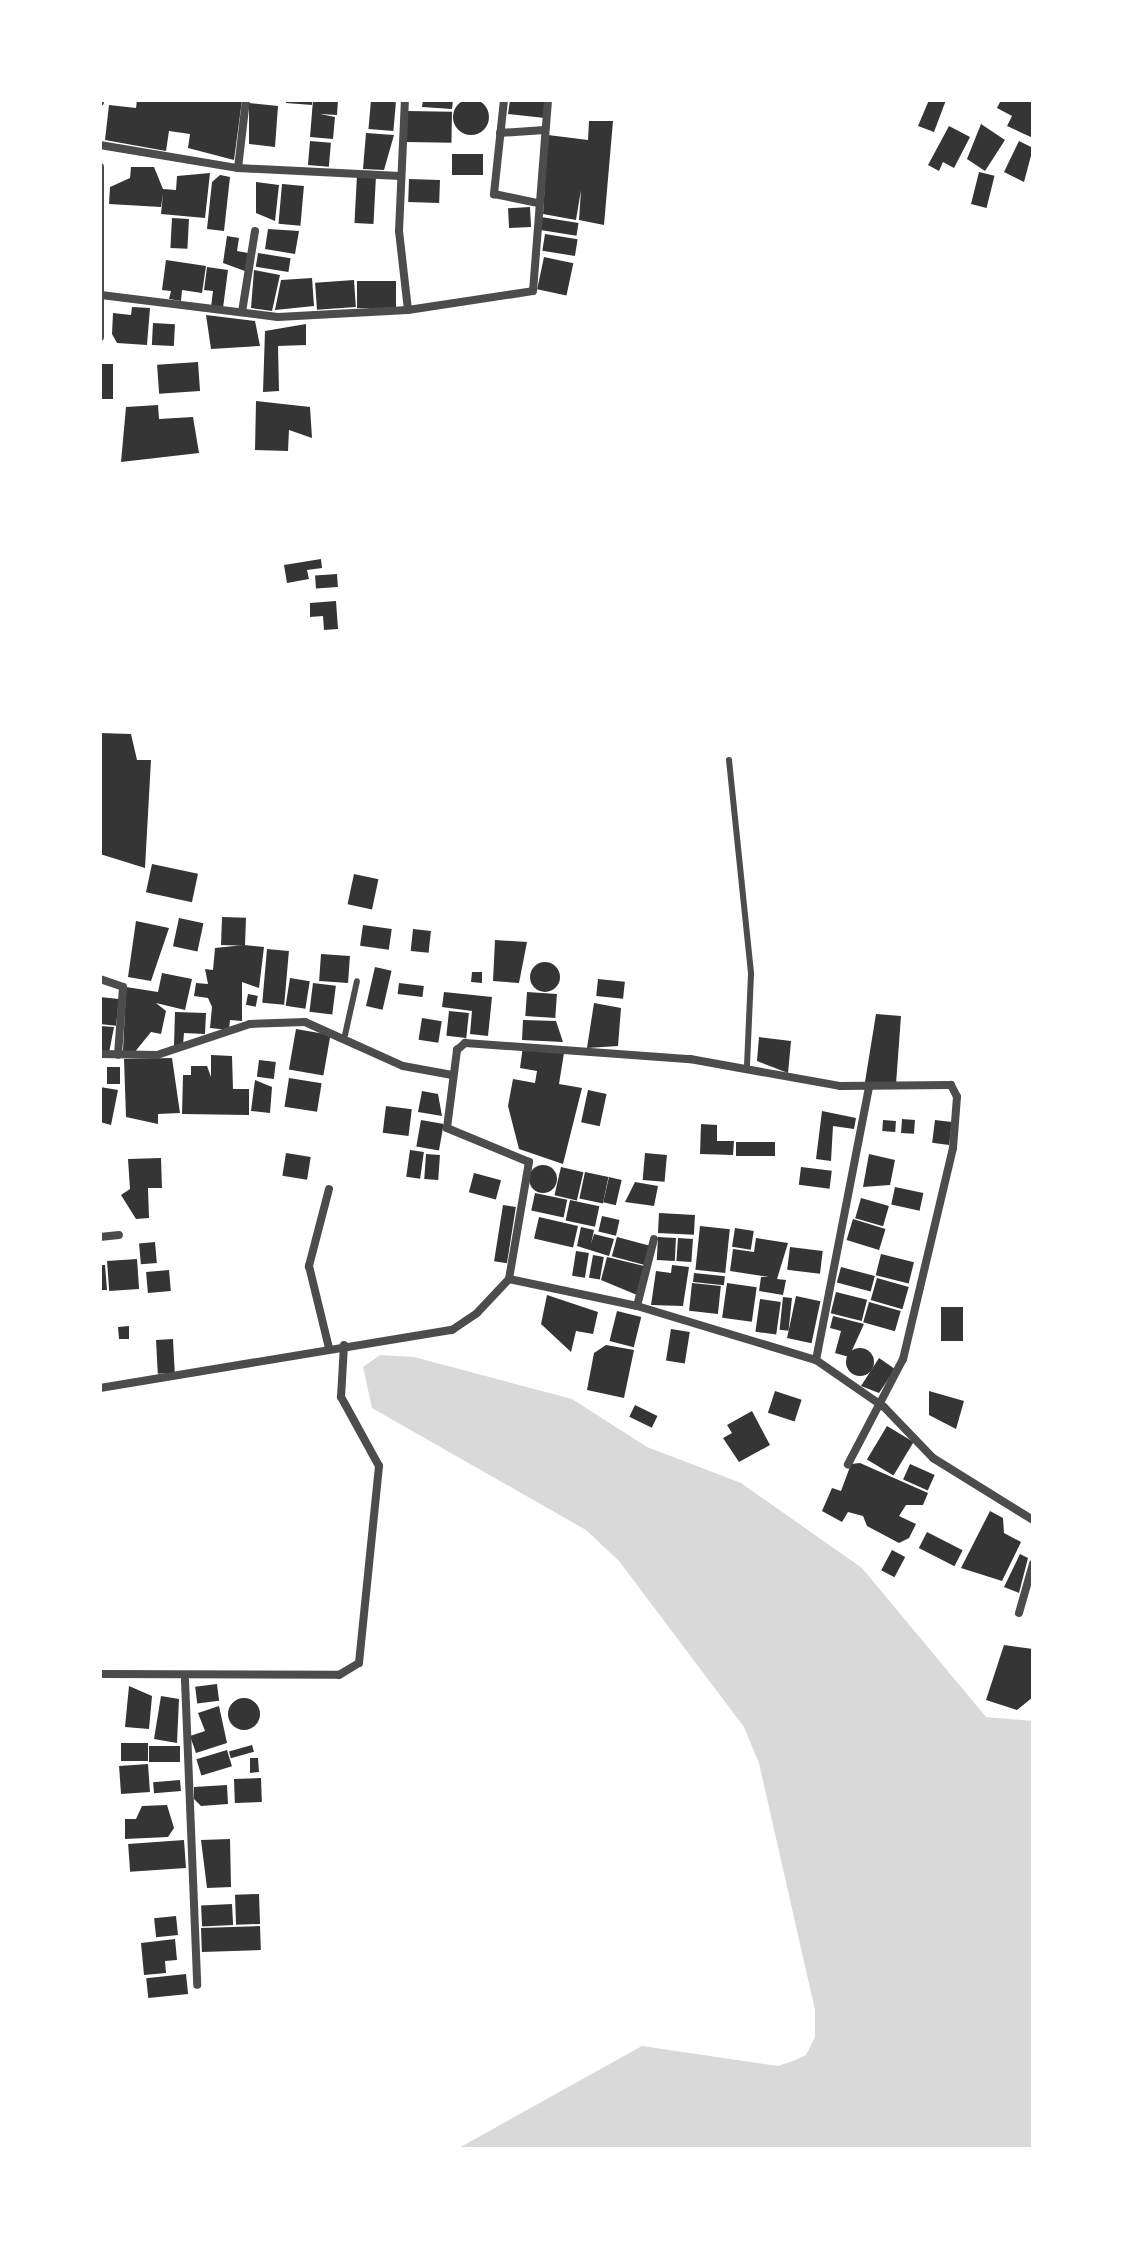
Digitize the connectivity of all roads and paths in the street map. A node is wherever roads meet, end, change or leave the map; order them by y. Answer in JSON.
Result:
{"nodes":[{"id":1,"x":246,"y":100,"type":"edge"},
{"id":2,"x":405,"y":100,"type":"edge"},
{"id":3,"x":504,"y":100,"type":"edge"},
{"id":4,"x":548,"y":100,"type":"edge"},
{"id":5,"x":545,"y":130,"type":"junction"},
{"id":6,"x":500,"y":133,"type":"junction"},
{"id":7,"x":100,"y":145,"type":"edge"},
{"id":8,"x":100,"y":167,"type":"edge"},
{"id":9,"x":238,"y":168,"type":"junction"},
{"id":10,"x":400,"y":176,"type":"junction"},
{"id":11,"x":538,"y":203,"type":"junction"},
{"id":12,"x":255,"y":231,"type":"dead end"},
{"id":13,"x":101,"y":295,"type":"edge"},
{"id":14,"x":408,"y":310,"type":"junction"},
{"id":15,"x":242,"y":312,"type":"junction"},
{"id":16,"x":100,"y":337,"type":"edge"},
{"id":17,"x":729,"y":760,"type":"dead end"},
{"id":18,"x":100,"y":979,"type":"edge"},
{"id":19,"x":357,"y":981,"type":"dead end"},
{"id":20,"x":345,"y":1035,"type":"junction"},
{"id":21,"x":100,"y":1054,"type":"edge"},
{"id":22,"x":118,"y":1055,"type":"junction"},
{"id":23,"x":747,"y":1066,"type":"junction"},
{"id":24,"x":452,"y":1075,"type":"junction"},
{"id":25,"x":869,"y":1087,"type":"junction"},
{"id":26,"x":329,"y":1189,"type":"dead end"},
{"id":27,"x":119,"y":1235,"type":"dead end"},
{"id":28,"x":100,"y":1237,"type":"edge"},
{"id":29,"x":654,"y":1239,"type":"dead end"},
{"id":30,"x":509,"y":1279,"type":"junction"},
{"id":31,"x":637,"y":1306,"type":"junction"},
{"id":32,"x":344,"y":1345,"type":"junction"},
{"id":33,"x":329,"y":1348,"type":"junction"},
{"id":34,"x":816,"y":1360,"type":"junction"},
{"id":35,"x":100,"y":1388,"type":"edge"},
{"id":36,"x":884,"y":1407,"type":"junction"},
{"id":37,"x":848,"y":1464,"type":"dead end"},
{"id":38,"x":1033,"y":1520,"type":"edge"},
{"id":39,"x":1033,"y":1564,"type":"edge"},
{"id":40,"x":1019,"y":1613,"type":"dead end"},
{"id":41,"x":100,"y":1674,"type":"edge"},
{"id":42,"x":185,"y":1680,"type":"junction"},
{"id":43,"x":197,"y":1985,"type":"dead end"}],
"edges":[{"from":1,"to":9,"type":"street"},
{"from":2,"to":10,"type":"street"},
{"from":3,"to":6,"type":"street"},
{"from":4,"to":5,"type":"street"},
{"from":5,"to":6,"type":"street"},
{"from":5,"to":11,"type":"street"},
{"from":6,"to":11,"type":"street"},
{"from":7,"to":9,"type":"street"},
{"from":8,"to":13,"type":"street"},
{"from":9,"to":10,"type":"street"},
{"from":10,"to":14,"type":"street"},
{"from":11,"to":14,"type":"street"},
{"from":12,"to":15,"type":"street"},
{"from":13,"to":15,"type":"street"},
{"from":13,"to":16,"type":"street"},
{"from":14,"to":15,"type":"street"},
{"from":17,"to":23,"type":"lane"},
{"from":18,"to":22,"type":"street"},
{"from":19,"to":20,"type":"lane"},
{"from":20,"to":22,"type":"street"},
{"from":20,"to":24,"type":"street"},
{"from":21,"to":22,"type":"street"},
{"from":23,"to":24,"type":"street"},
{"from":23,"to":25,"type":"street"},
{"from":24,"to":30,"type":"street"},
{"from":25,"to":34,"type":"street"},
{"from":25,"to":36,"type":"street"},
{"from":26,"to":33,"type":"street"},
{"from":27,"to":28,"type":"street"},
{"from":29,"to":31,"type":"street"},
{"from":30,"to":31,"type":"street"},
{"from":30,"to":32,"type":"street"},
{"from":31,"to":34,"type":"street"},
{"from":32,"to":33,"type":"street"},
{"from":32,"to":42,"type":"street"},
{"from":33,"to":35,"type":"street"},
{"from":34,"to":36,"type":"street"},
{"from":36,"to":37,"type":"street"},
{"from":36,"to":38,"type":"street"},
{"from":39,"to":40,"type":"street"},
{"from":41,"to":42,"type":"street"},
{"from":42,"to":43,"type":"street"}]}
